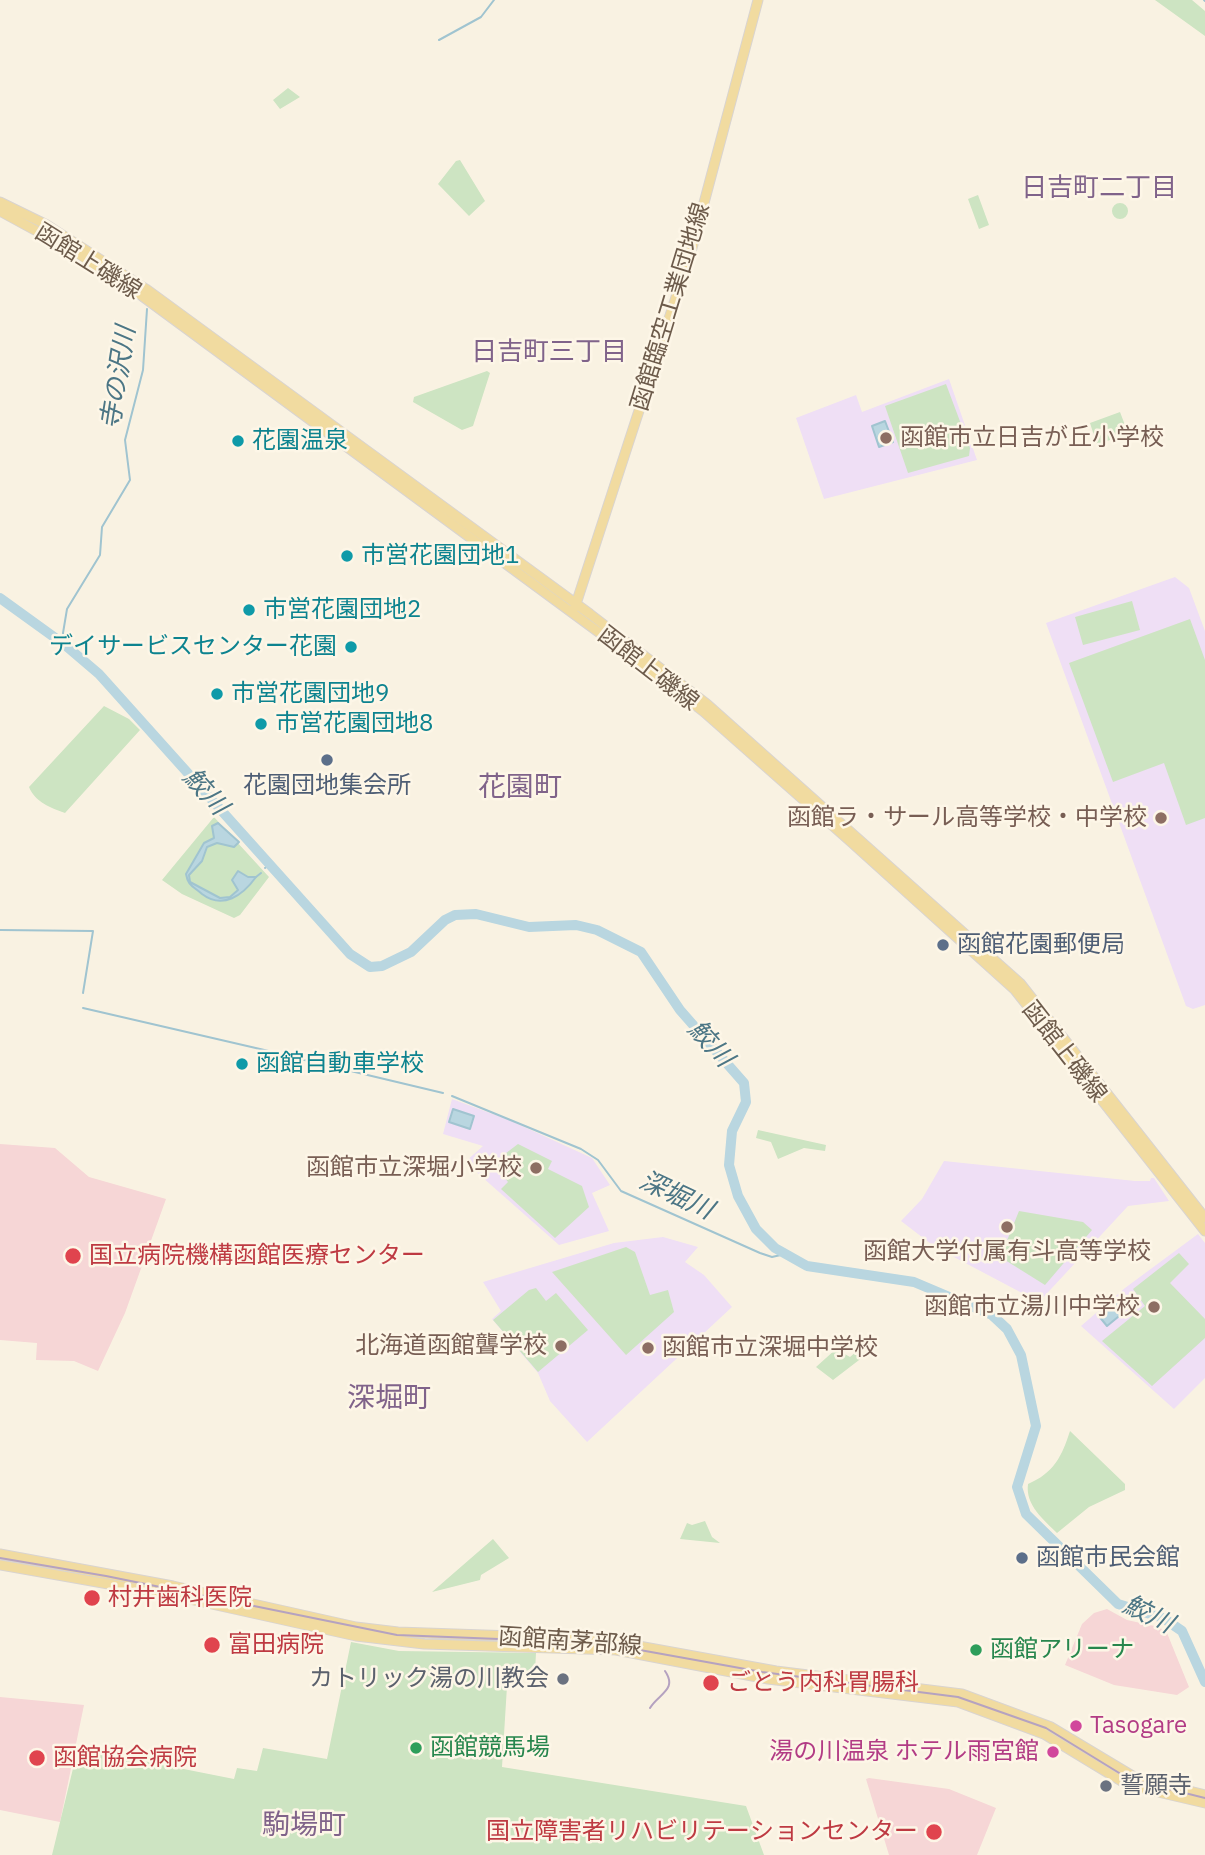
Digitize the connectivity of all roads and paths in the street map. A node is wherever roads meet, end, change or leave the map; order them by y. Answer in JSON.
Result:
{"nodes":[{"id":1,"x":758,"y":0,"type":"edge"},
{"id":2,"x":0,"y":202,"type":"edge"},
{"id":3,"x":0,"y":211,"type":"edge"},
{"id":4,"x":574,"y":608,"type":"junction"},
{"id":5,"x":1205,"y":1217,"type":"edge"},
{"id":6,"x":1205,"y":1231,"type":"edge"},
{"id":7,"x":0,"y":1554,"type":"edge"},
{"id":8,"x":0,"y":1565,"type":"edge"},
{"id":9,"x":1205,"y":1795,"type":"edge"},
{"id":10,"x":1205,"y":1803,"type":"edge"}],
"edges":[{"from":1,"to":4,"type":"main road","name":"函館臨空工業団地線"},
{"from":2,"to":4,"type":"main road","name":"函館上磯線"},
{"from":3,"to":4,"type":"main road","name":"函館上磯線"},
{"from":4,"to":5,"type":"main road","name":"函館上磯線"},
{"from":4,"to":6,"type":"main road","name":"函館上磯線"},
{"from":7,"to":9,"type":"main road","name":"函館南茅部線"},
{"from":8,"to":10,"type":"main road","name":"函館南茅部線"}]}
